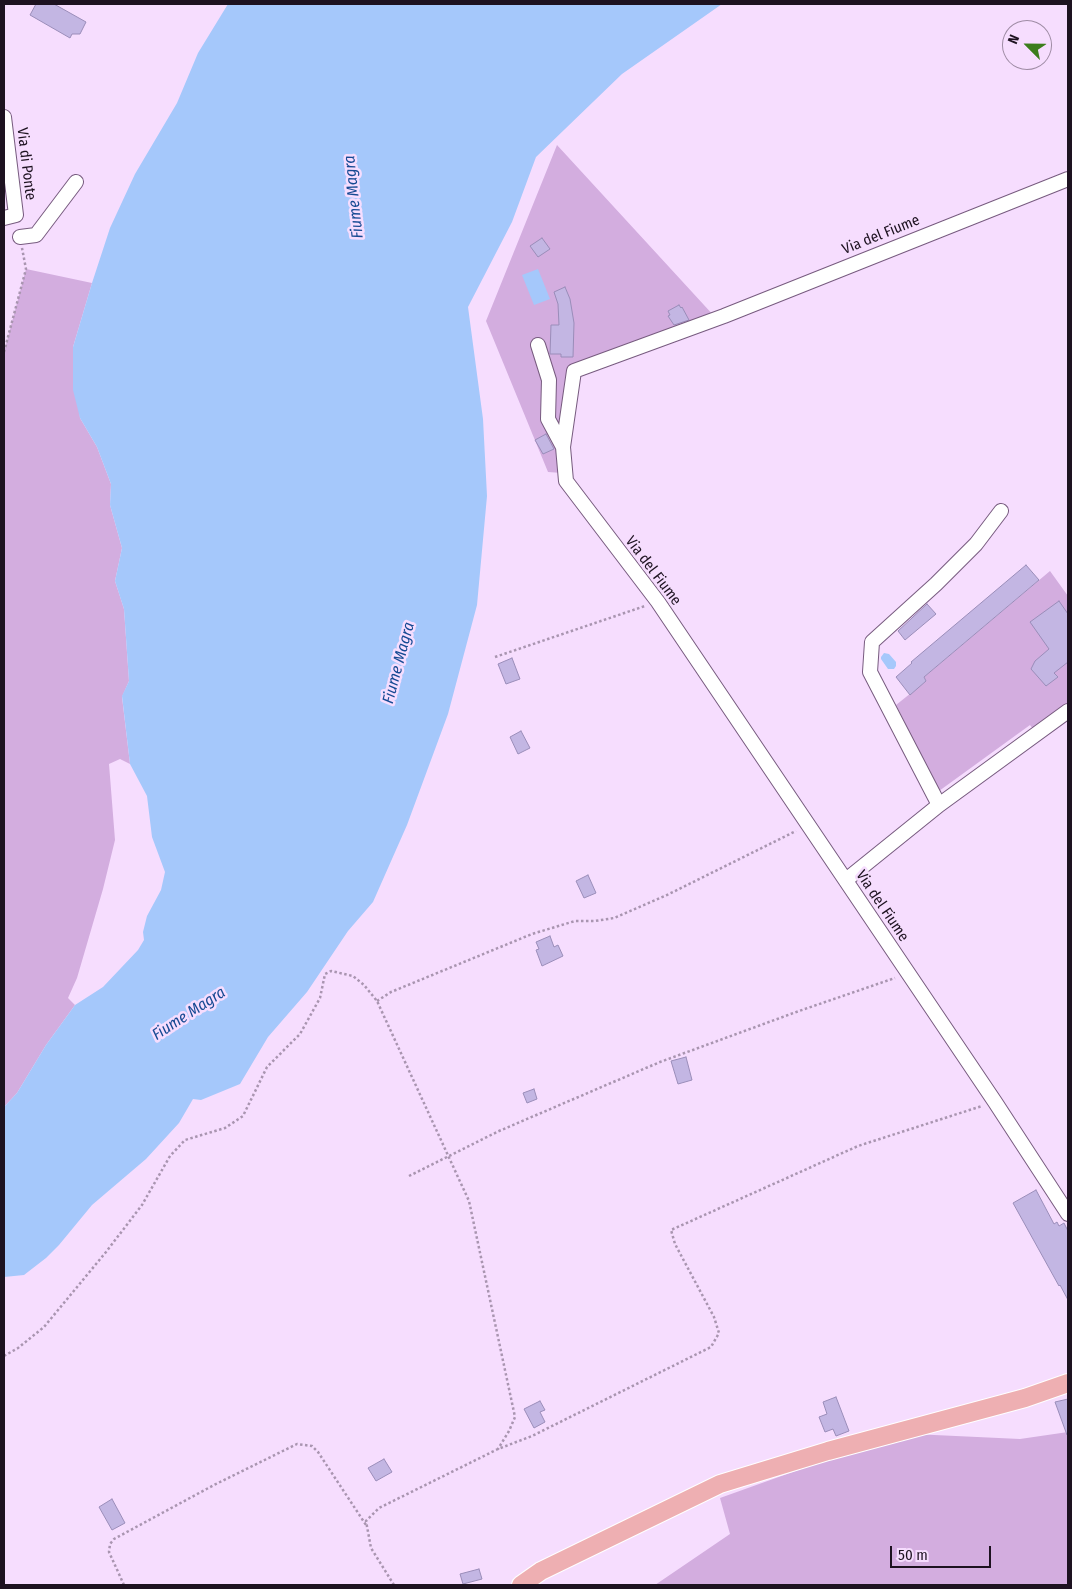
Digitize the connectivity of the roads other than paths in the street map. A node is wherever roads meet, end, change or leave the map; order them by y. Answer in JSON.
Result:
{"nodes":[{"id":1,"x":4,"y":117,"type":"edge"},
{"id":2,"x":1068,"y":179,"type":"edge"},
{"id":3,"x":76,"y":182,"type":"dead end"},
{"id":4,"x":10,"y":216,"type":"edge"},
{"id":5,"x":20,"y":237,"type":"road end"},
{"id":6,"x":538,"y":344,"type":"dead end"},
{"id":7,"x":563,"y":447,"type":"junction"},
{"id":8,"x":1001,"y":511,"type":"dead end"},
{"id":9,"x":1068,"y":711,"type":"edge"},
{"id":10,"x":939,"y":804,"type":"junction"},
{"id":11,"x":846,"y":880,"type":"junction"},
{"id":12,"x":1068,"y":1214,"type":"edge"},
{"id":13,"x":1068,"y":1383,"type":"edge"},
{"id":14,"x":521,"y":1585,"type":"edge"}],
"edges":[{"from":1,"to":4,"type":"street","name":"Via di Ponte"},
{"from":2,"to":7,"type":"street","name":"Via del Fiume"},
{"from":3,"to":5,"type":"street"},
{"from":6,"to":7,"type":"street"},
{"from":7,"to":11,"type":"street","name":"Via del Fiume"},
{"from":8,"to":10,"type":"street"},
{"from":9,"to":10,"type":"street"},
{"from":10,"to":11,"type":"street"},
{"from":11,"to":12,"type":"street","name":"Via del Fiume"},
{"from":13,"to":14,"type":"main road"}]}
